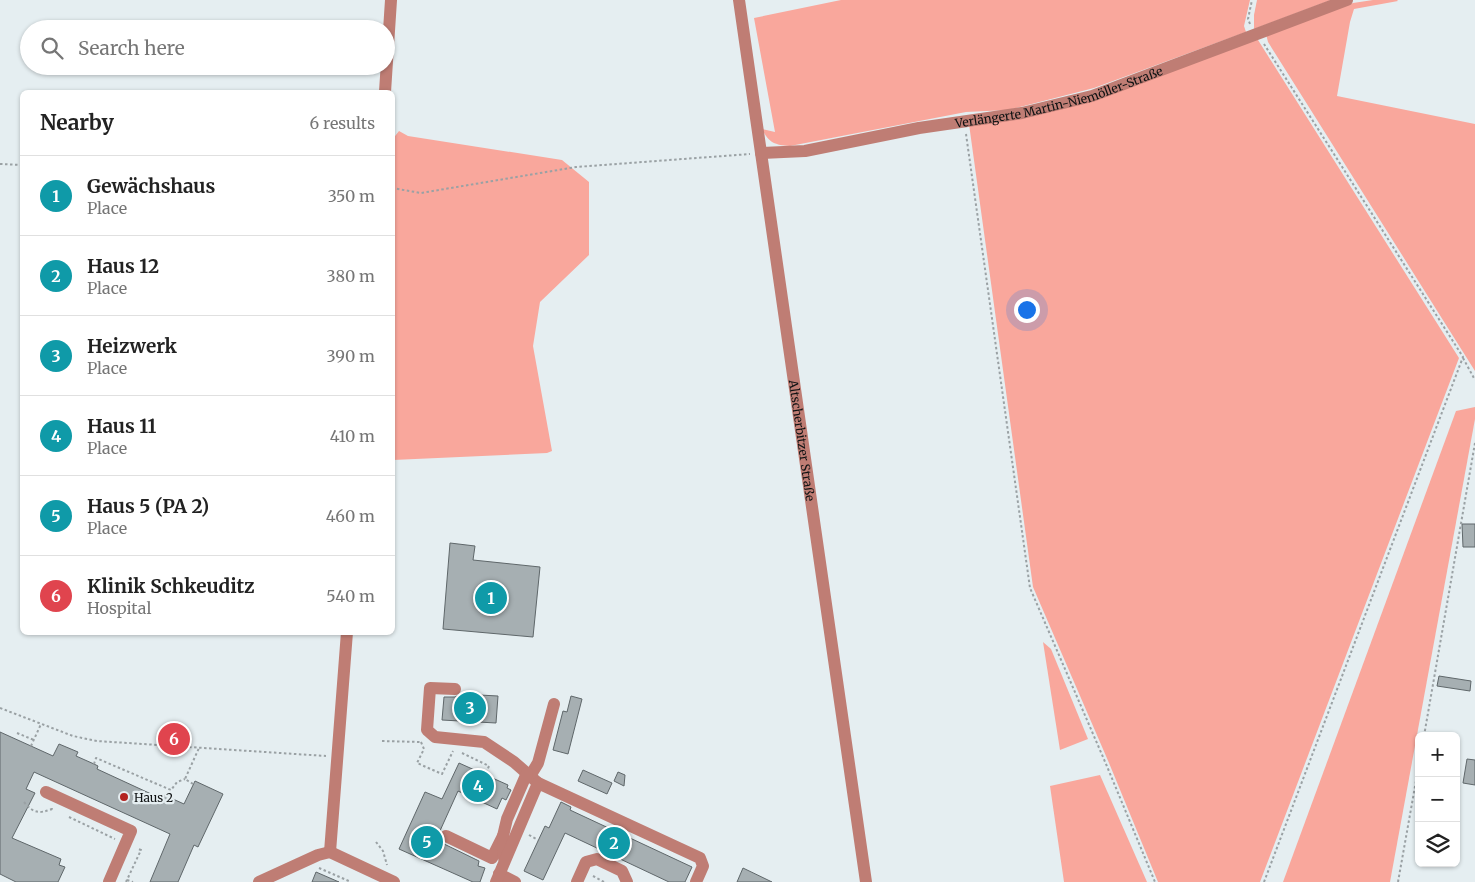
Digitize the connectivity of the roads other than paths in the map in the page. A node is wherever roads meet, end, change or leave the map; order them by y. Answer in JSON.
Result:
{"nodes":[{"id":1,"x":391,"y":0,"type":"edge"},
{"id":2,"x":739,"y":0,"type":"edge"},
{"id":3,"x":1347,"y":0,"type":"edge"},
{"id":4,"x":390,"y":20,"type":"edge"},
{"id":5,"x":386,"y":75,"type":"edge"},
{"id":6,"x":385,"y":90,"type":"edge"},
{"id":7,"x":761,"y":153,"type":"junction"},
{"id":8,"x":347,"y":635,"type":"edge"},
{"id":9,"x":455,"y":689,"type":"dead end"},
{"id":10,"x":554,"y":704,"type":"dead end"},
{"id":11,"x":531,"y":777,"type":"junction"},
{"id":12,"x":46,"y":792,"type":"dead end"},
{"id":13,"x":446,"y":836,"type":"dead end"},
{"id":14,"x":503,"y":836,"type":"junction"},
{"id":15,"x":330,"y":852,"type":"junction"},
{"id":16,"x":505,"y":861,"type":"junction"},
{"id":17,"x":498,"y":878,"type":"edge"},
{"id":18,"x":389,"y":880,"type":"edge"},
{"id":19,"x":109,"y":882,"type":"edge"},
{"id":20,"x":259,"y":882,"type":"edge"},
{"id":21,"x":515,"y":882,"type":"edge"},
{"id":22,"x":577,"y":882,"type":"edge"},
{"id":23,"x":627,"y":882,"type":"edge"},
{"id":24,"x":696,"y":882,"type":"edge"},
{"id":25,"x":866,"y":882,"type":"edge"}],
"edges":[{"from":1,"to":4,"type":"street"},
{"from":2,"to":7,"type":"street","name":"Altscherbitzer Straße"},
{"from":3,"to":7,"type":"street","name":"Verlängerte Martin-Niemöller-Straße"},
{"from":5,"to":6,"type":"street"},
{"from":7,"to":25,"type":"street","name":"Altscherbitzer Straße"},
{"from":8,"to":15,"type":"street"},
{"from":9,"to":11,"type":"street"},
{"from":10,"to":11,"type":"street"},
{"from":11,"to":14,"type":"street"},
{"from":11,"to":16,"type":"street"},
{"from":11,"to":24,"type":"street"},
{"from":12,"to":19,"type":"street"},
{"from":13,"to":14,"type":"street"},
{"from":14,"to":16,"type":"street"},
{"from":15,"to":18,"type":"street"},
{"from":15,"to":20,"type":"street"},
{"from":16,"to":17,"type":"street"},
{"from":17,"to":21,"type":"street"},
{"from":22,"to":23,"type":"street"}]}
